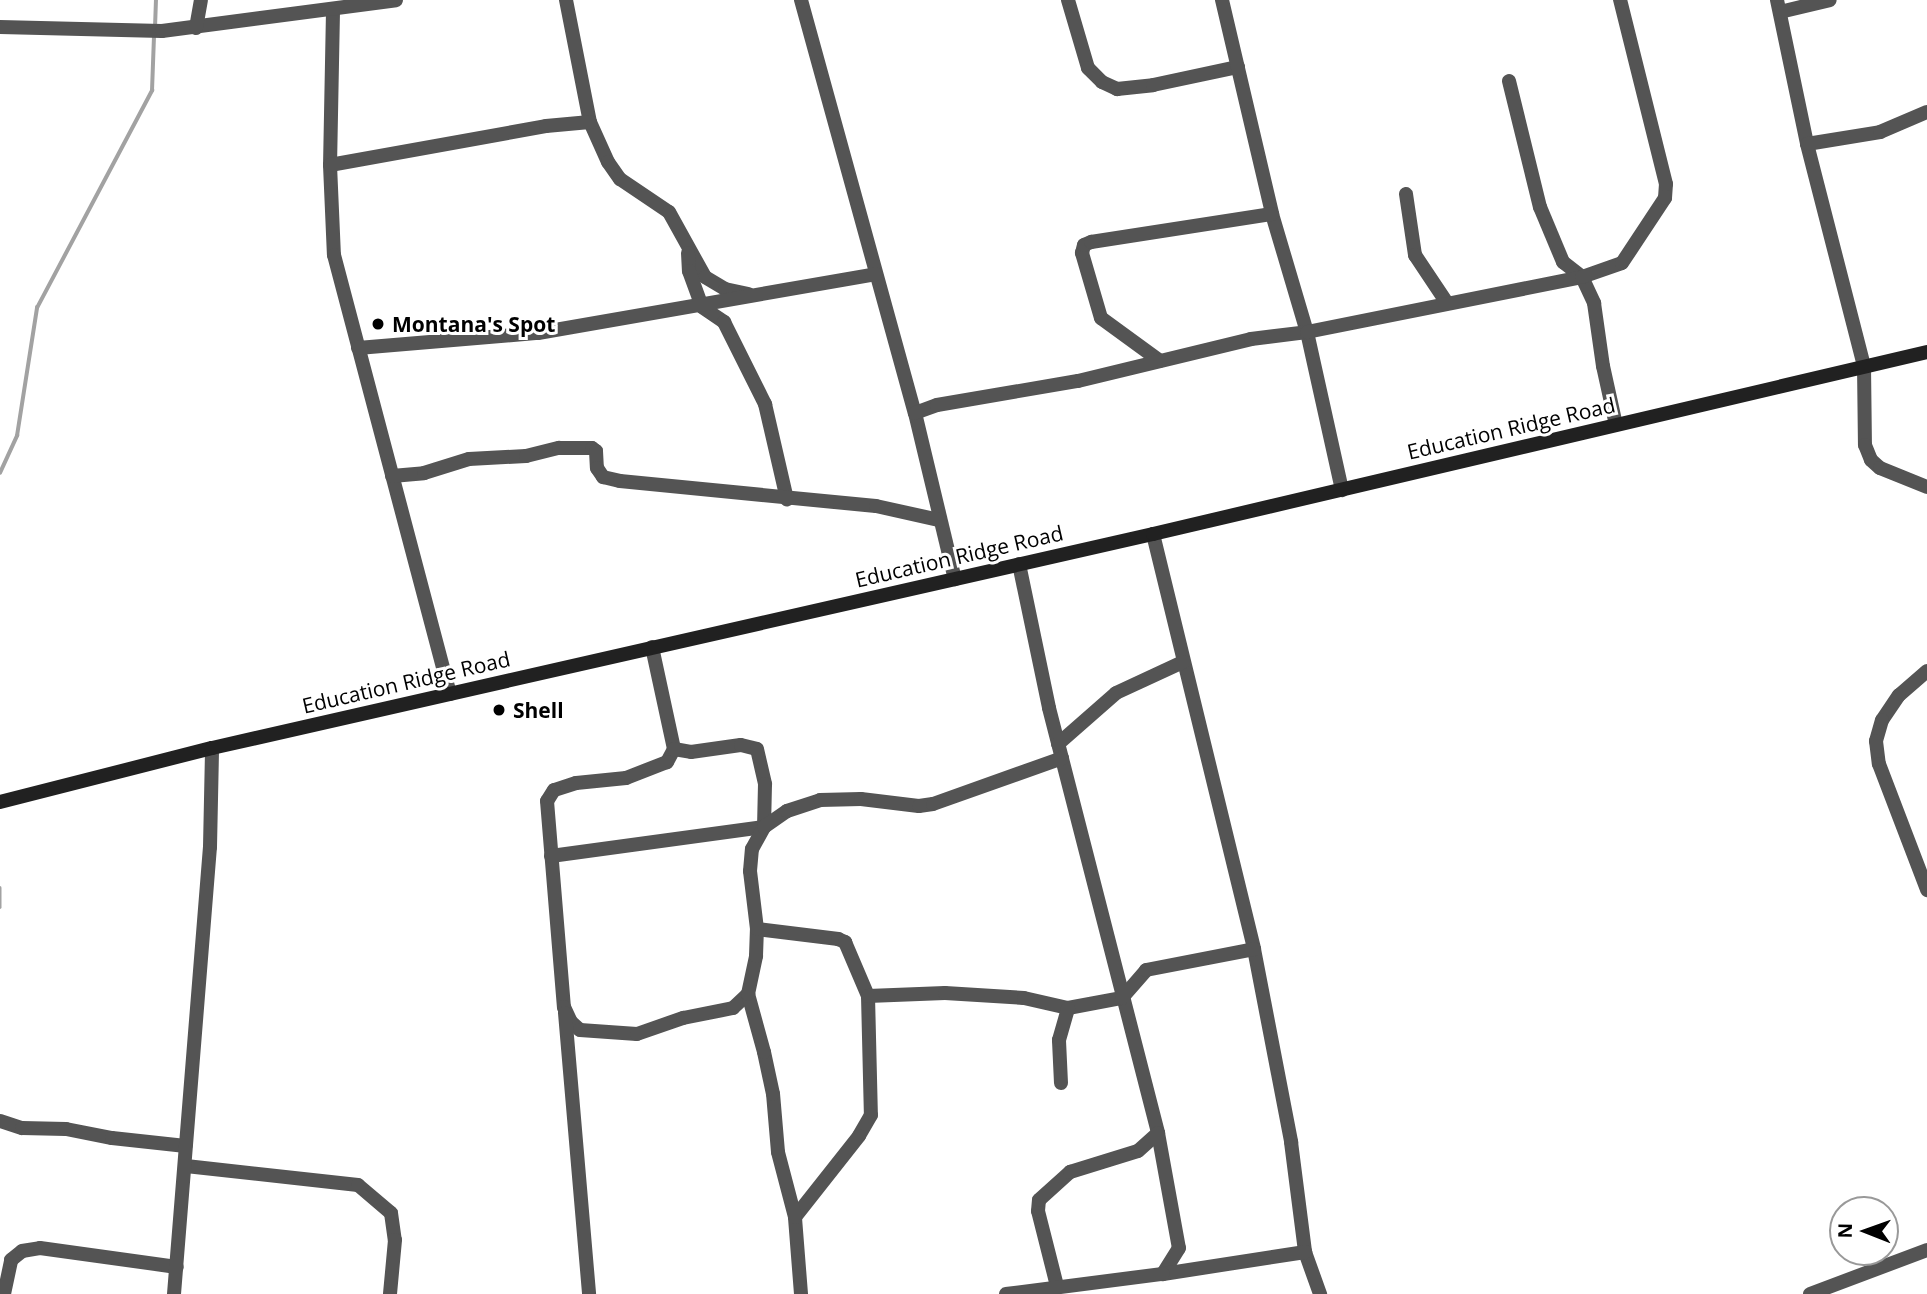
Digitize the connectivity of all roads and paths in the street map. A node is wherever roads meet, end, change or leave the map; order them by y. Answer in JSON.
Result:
{"nodes":[{"id":1,"x":201,"y":0,"type":"edge"},
{"id":2,"x":396,"y":0,"type":"edge"},
{"id":3,"x":566,"y":0,"type":"edge"},
{"id":4,"x":801,"y":0,"type":"edge"},
{"id":5,"x":1068,"y":0,"type":"edge"},
{"id":6,"x":1222,"y":0,"type":"edge"},
{"id":7,"x":1620,"y":0,"type":"edge"},
{"id":8,"x":1830,"y":0,"type":"edge"},
{"id":9,"x":371,"y":2,"type":"edge"},
{"id":10,"x":1779,"y":6,"type":"edge"},
{"id":11,"x":332,"y":11,"type":"junction"},
{"id":12,"x":0,"y":27,"type":"edge"},
{"id":13,"x":196,"y":28,"type":"junction"},
{"id":14,"x":1238,"y":67,"type":"junction"},
{"id":15,"x":1509,"y":81,"type":"dead end"},
{"id":16,"x":1927,"y":112,"type":"edge"},
{"id":17,"x":590,"y":122,"type":"junction"},
{"id":18,"x":1807,"y":144,"type":"junction"},
{"id":19,"x":331,"y":165,"type":"junction"},
{"id":20,"x":1406,"y":194,"type":"dead end"},
{"id":21,"x":1272,"y":214,"type":"junction"},
{"id":22,"x":688,"y":249,"type":"junction"},
{"id":23,"x":876,"y":274,"type":"junction"},
{"id":24,"x":1582,"y":277,"type":"junction"},
{"id":25,"x":755,"y":296,"type":"junction"},
{"id":26,"x":1447,"y":303,"type":"junction"},
{"id":27,"x":702,"y":307,"type":"junction"},
{"id":28,"x":1307,"y":332,"type":"junction"},
{"id":29,"x":358,"y":348,"type":"junction"},
{"id":30,"x":1927,"y":352,"type":"edge"},
{"id":31,"x":1160,"y":361,"type":"junction"},
{"id":32,"x":1864,"y":366,"type":"junction"},
{"id":33,"x":915,"y":413,"type":"junction"},
{"id":34,"x":1616,"y":425,"type":"junction"},
{"id":35,"x":392,"y":476,"type":"junction"},
{"id":36,"x":1927,"y":487,"type":"edge"},
{"id":37,"x":1342,"y":490,"type":"junction"},
{"id":38,"x":787,"y":499,"type":"junction"},
{"id":39,"x":939,"y":520,"type":"junction"},
{"id":40,"x":1153,"y":534,"type":"junction"},
{"id":41,"x":1019,"y":564,"type":"junction"},
{"id":42,"x":955,"y":579,"type":"junction"},
{"id":43,"x":652,"y":648,"type":"junction"},
{"id":44,"x":1183,"y":662,"type":"junction"},
{"id":45,"x":1927,"y":671,"type":"edge"},
{"id":46,"x":450,"y":694,"type":"junction"},
{"id":47,"x":1058,"y":744,"type":"junction"},
{"id":48,"x":212,"y":748,"type":"junction"},
{"id":49,"x":674,"y":749,"type":"junction"},
{"id":50,"x":1062,"y":758,"type":"junction"},
{"id":51,"x":0,"y":802,"type":"edge"},
{"id":52,"x":764,"y":827,"type":"junction"},
{"id":53,"x":551,"y":856,"type":"junction"},
{"id":54,"x":1927,"y":890,"type":"edge"},
{"id":55,"x":757,"y":929,"type":"junction"},
{"id":56,"x":1254,"y":949,"type":"junction"},
{"id":57,"x":748,"y":994,"type":"junction"},
{"id":58,"x":868,"y":996,"type":"junction"},
{"id":59,"x":1122,"y":998,"type":"junction"},
{"id":60,"x":564,"y":1007,"type":"junction"},
{"id":61,"x":1068,"y":1008,"type":"junction"},
{"id":62,"x":1061,"y":1083,"type":"dead end"},
{"id":63,"x":0,"y":1121,"type":"edge"},
{"id":64,"x":1158,"y":1133,"type":"junction"},
{"id":65,"x":186,"y":1146,"type":"junction"},
{"id":66,"x":186,"y":1166,"type":"junction"},
{"id":67,"x":794,"y":1217,"type":"junction"},
{"id":68,"x":1927,"y":1250,"type":"edge"},
{"id":69,"x":1305,"y":1252,"type":"junction"},
{"id":70,"x":177,"y":1267,"type":"junction"},
{"id":71,"x":1163,"y":1274,"type":"junction"},
{"id":72,"x":1057,"y":1286,"type":"junction"},
{"id":73,"x":4,"y":1294,"type":"edge"},
{"id":74,"x":174,"y":1294,"type":"edge"},
{"id":75,"x":390,"y":1294,"type":"edge"},
{"id":76,"x":589,"y":1294,"type":"edge"},
{"id":77,"x":801,"y":1294,"type":"edge"},
{"id":78,"x":1006,"y":1294,"type":"edge"},
{"id":79,"x":1320,"y":1294,"type":"edge"},
{"id":80,"x":1810,"y":1294,"type":"edge"}],
"edges":[{"from":1,"to":13,"type":"street"},
{"from":2,"to":9,"type":"street"},
{"from":3,"to":17,"type":"street"},
{"from":4,"to":23,"type":"street"},
{"from":5,"to":14,"type":"street"},
{"from":6,"to":14,"type":"street"},
{"from":7,"to":24,"type":"street"},
{"from":8,"to":10,"type":"street"},
{"from":9,"to":11,"type":"street"},
{"from":10,"to":18,"type":"street"},
{"from":11,"to":13,"type":"street"},
{"from":11,"to":19,"type":"street"},
{"from":12,"to":13,"type":"street"},
{"from":14,"to":21,"type":"street"},
{"from":15,"to":24,"type":"street"},
{"from":16,"to":18,"type":"street"},
{"from":17,"to":19,"type":"street"},
{"from":17,"to":22,"type":"street"},
{"from":18,"to":32,"type":"street"},
{"from":19,"to":29,"type":"street"},
{"from":20,"to":26,"type":"street"},
{"from":21,"to":28,"type":"street"},
{"from":21,"to":31,"type":"street"},
{"from":22,"to":25,"type":"street"},
{"from":22,"to":27,"type":"street"},
{"from":23,"to":25,"type":"street"},
{"from":23,"to":33,"type":"street"},
{"from":24,"to":26,"type":"street"},
{"from":24,"to":34,"type":"street"},
{"from":25,"to":27,"type":"street"},
{"from":26,"to":28,"type":"street"},
{"from":27,"to":29,"type":"street"},
{"from":27,"to":38,"type":"street"},
{"from":28,"to":31,"type":"street"},
{"from":28,"to":37,"type":"street"},
{"from":29,"to":35,"type":"street"},
{"from":30,"to":32,"type":"main road","name":"Education Ridge Road"},
{"from":31,"to":33,"type":"street"},
{"from":32,"to":34,"type":"main road","name":"Education Ridge Road"},
{"from":32,"to":36,"type":"street"},
{"from":33,"to":39,"type":"street"},
{"from":34,"to":37,"type":"main road","name":"Education Ridge Road"},
{"from":35,"to":38,"type":"street"},
{"from":35,"to":46,"type":"street"},
{"from":37,"to":40,"type":"main road","name":"Education Ridge Road"},
{"from":38,"to":39,"type":"street"},
{"from":39,"to":42,"type":"street"},
{"from":40,"to":41,"type":"main road","name":"Education Ridge Road"},
{"from":40,"to":44,"type":"street"},
{"from":41,"to":42,"type":"main road","name":"Education Ridge Road"},
{"from":41,"to":47,"type":"street"},
{"from":42,"to":43,"type":"main road","name":"Education Ridge Road"},
{"from":43,"to":46,"type":"main road","name":"Education Ridge Road"},
{"from":43,"to":49,"type":"street"},
{"from":44,"to":47,"type":"street"},
{"from":44,"to":56,"type":"street"},
{"from":45,"to":54,"type":"street"},
{"from":46,"to":48,"type":"main road","name":"Education Ridge Road"},
{"from":47,"to":50,"type":"street"},
{"from":48,"to":51,"type":"main road","name":"Education Ridge Road"},
{"from":48,"to":65,"type":"street"},
{"from":49,"to":52,"type":"street"},
{"from":49,"to":53,"type":"street"},
{"from":50,"to":52,"type":"street"},
{"from":50,"to":59,"type":"street"},
{"from":52,"to":53,"type":"street"},
{"from":52,"to":55,"type":"street"},
{"from":53,"to":60,"type":"street"},
{"from":55,"to":57,"type":"street"},
{"from":55,"to":58,"type":"street"},
{"from":56,"to":59,"type":"street"},
{"from":56,"to":69,"type":"street"},
{"from":57,"to":60,"type":"street"},
{"from":57,"to":67,"type":"street"},
{"from":58,"to":61,"type":"street"},
{"from":58,"to":67,"type":"street"},
{"from":59,"to":61,"type":"street"},
{"from":59,"to":64,"type":"street"},
{"from":60,"to":76,"type":"street"},
{"from":61,"to":62,"type":"street"},
{"from":63,"to":65,"type":"street"},
{"from":64,"to":71,"type":"street"},
{"from":64,"to":72,"type":"street"},
{"from":65,"to":66,"type":"street"},
{"from":66,"to":70,"type":"street"},
{"from":66,"to":75,"type":"street"},
{"from":67,"to":77,"type":"street"},
{"from":68,"to":80,"type":"street"},
{"from":69,"to":71,"type":"street"},
{"from":69,"to":79,"type":"street"},
{"from":70,"to":73,"type":"street"},
{"from":70,"to":74,"type":"street"},
{"from":71,"to":72,"type":"street"},
{"from":72,"to":78,"type":"street"}]}
